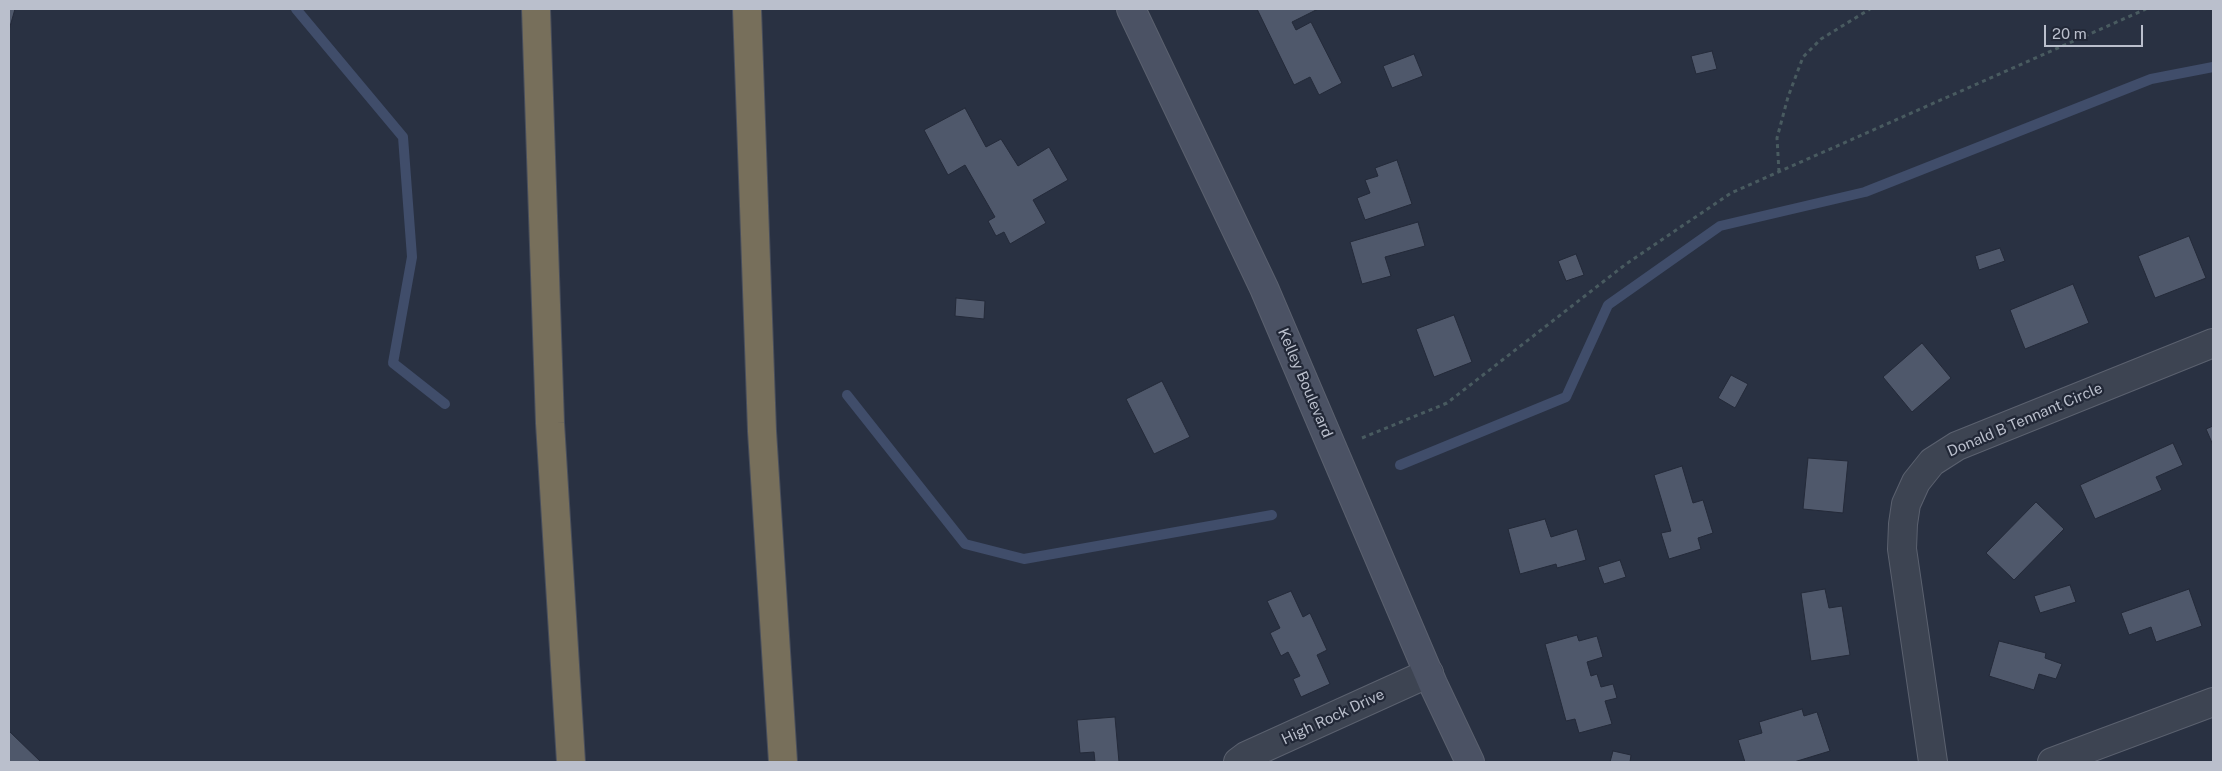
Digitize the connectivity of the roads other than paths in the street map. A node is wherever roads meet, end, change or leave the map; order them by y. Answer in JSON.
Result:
{"nodes":[{"id":1,"x":536,"y":9,"type":"edge"},
{"id":2,"x":747,"y":9,"type":"edge"},
{"id":3,"x":1131,"y":9,"type":"edge"},
{"id":4,"x":2213,"y":343,"type":"edge"},
{"id":5,"x":1429,"y":673,"type":"junction"},
{"id":6,"x":2213,"y":702,"type":"edge"},
{"id":7,"x":571,"y":762,"type":"edge"},
{"id":8,"x":783,"y":762,"type":"edge"},
{"id":9,"x":1238,"y":762,"type":"edge"},
{"id":10,"x":1470,"y":762,"type":"edge"},
{"id":11,"x":1933,"y":762,"type":"edge"},
{"id":12,"x":2052,"y":762,"type":"edge"}],
"edges":[{"from":1,"to":7,"type":"highway"},
{"from":2,"to":8,"type":"highway"},
{"from":3,"to":5,"type":"main road","name":"Kelley Boulevard"},
{"from":4,"to":11,"type":"street","name":"Donald B Tennant Circle"},
{"from":5,"to":9,"type":"street","name":"High Rock Drive"},
{"from":5,"to":10,"type":"main road","name":"Kelley Boulevard"},
{"from":6,"to":12,"type":"street"}]}
